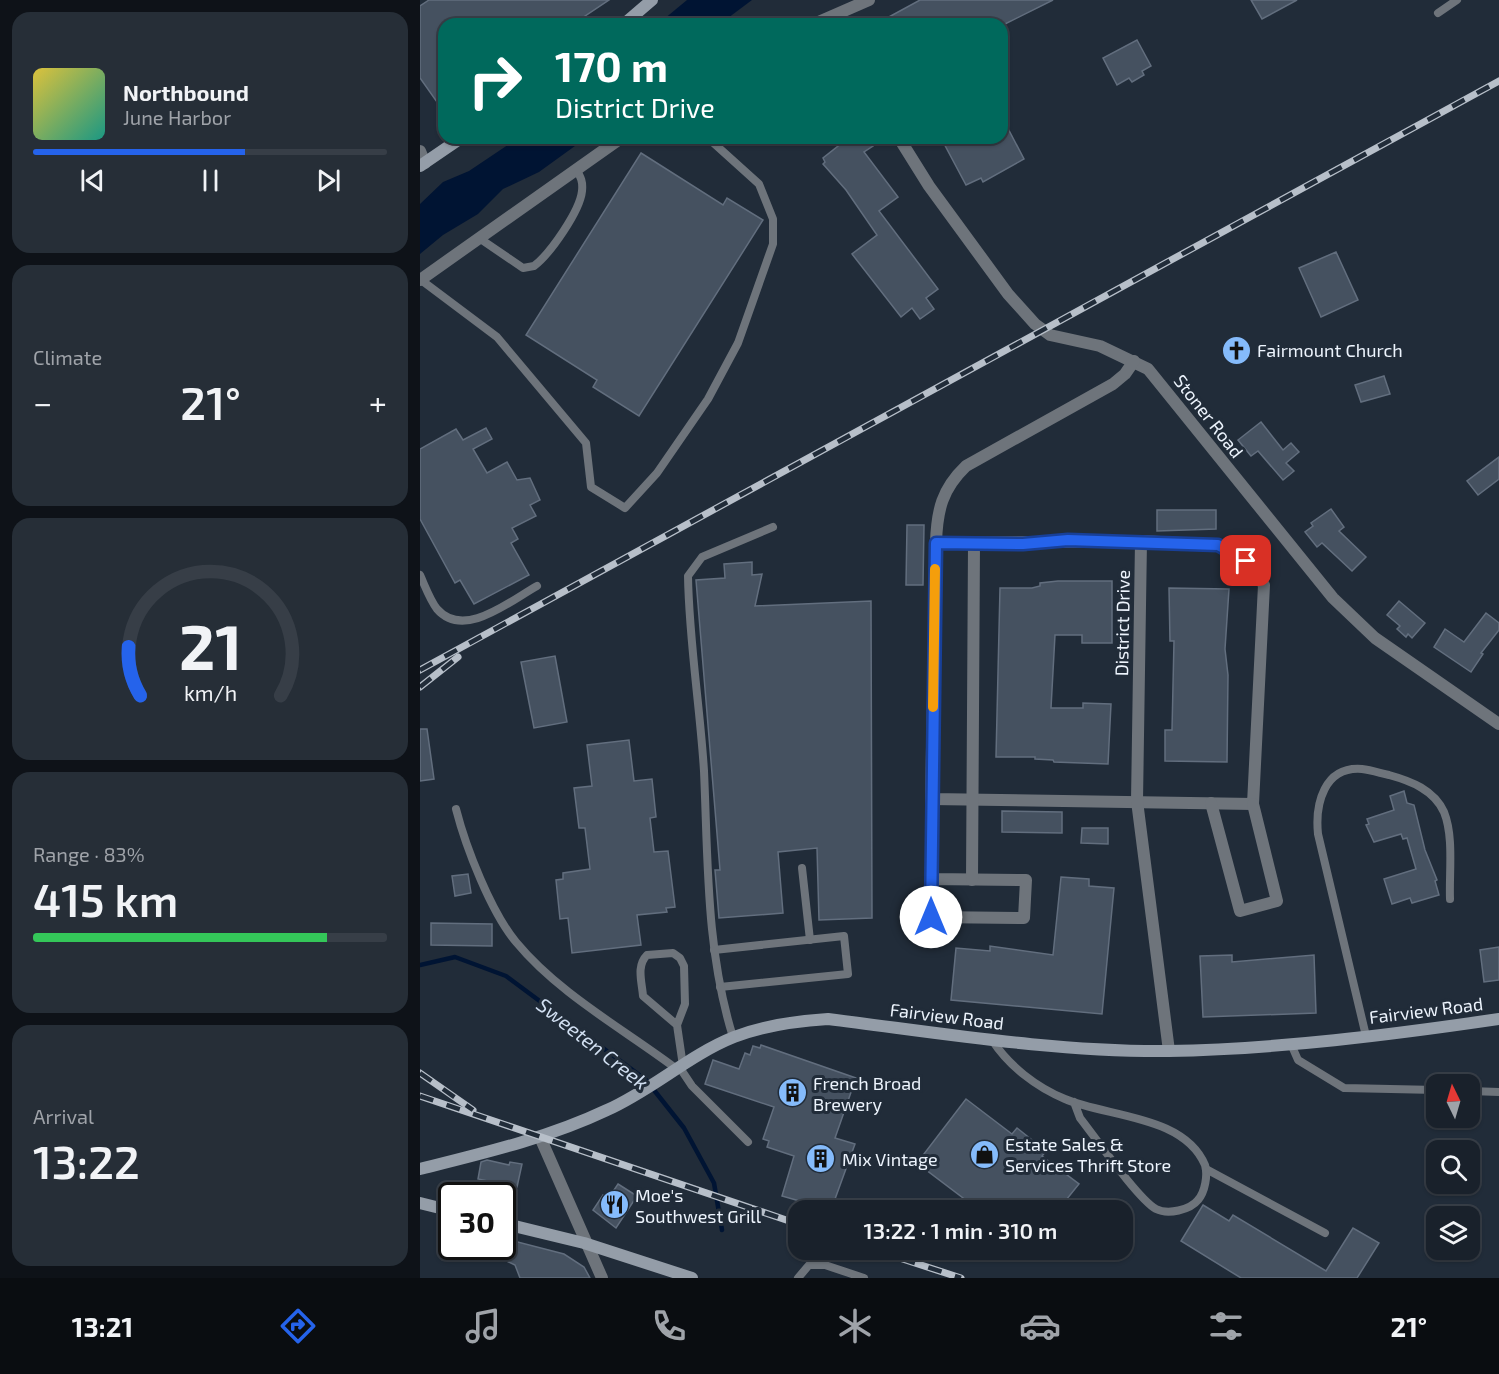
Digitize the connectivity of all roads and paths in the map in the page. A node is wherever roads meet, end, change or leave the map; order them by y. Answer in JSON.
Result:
{"nodes":[{"id":1,"x":652,"y":0,"type":"edge"},
{"id":2,"x":869,"y":0,"type":"edge"},
{"id":3,"x":1457,"y":0,"type":"edge"},
{"id":4,"x":1438,"y":13,"type":"dead end"},
{"id":5,"x":631,"y":18,"type":"edge"},
{"id":6,"x":840,"y":18,"type":"edge"},
{"id":7,"x":452,"y":144,"type":"edge"},
{"id":8,"x":612,"y":144,"type":"edge"},
{"id":9,"x":715,"y":144,"type":"edge"},
{"id":10,"x":903,"y":144,"type":"edge"},
{"id":11,"x":420,"y":151,"type":"edge"},
{"id":12,"x":422,"y":165,"type":"edge"},
{"id":13,"x":576,"y":169,"type":"junction"},
{"id":14,"x":479,"y":238,"type":"junction"},
{"id":15,"x":420,"y":280,"type":"edge"},
{"id":16,"x":1134,"y":361,"type":"junction"},
{"id":17,"x":773,"y":527,"type":"dead end"},
{"id":18,"x":1141,"y":541,"type":"junction"},
{"id":19,"x":936,"y":543,"type":"junction"},
{"id":20,"x":974,"y":544,"type":"junction"},
{"id":21,"x":420,"y":575,"type":"edge"},
{"id":22,"x":537,"y":586,"type":"dead end"},
{"id":23,"x":1499,"y":724,"type":"edge"},
{"id":24,"x":931,"y":799,"type":"junction"},
{"id":25,"x":971,"y":799,"type":"junction"},
{"id":26,"x":1137,"y":801,"type":"junction"},
{"id":27,"x":1211,"y":803,"type":"junction"},
{"id":28,"x":1253,"y":804,"type":"junction"},
{"id":29,"x":456,"y":809,"type":"dead end"},
{"id":30,"x":802,"y":868,"type":"dead end"},
{"id":31,"x":931,"y":879,"type":"junction"},
{"id":32,"x":972,"y":880,"type":"junction"},
{"id":33,"x":1450,"y":899,"type":"dead end"},
{"id":34,"x":810,"y":940,"type":"junction"},
{"id":35,"x":714,"y":950,"type":"junction"},
{"id":36,"x":720,"y":987,"type":"junction"},
{"id":37,"x":1499,"y":1020,"type":"edge"},
{"id":38,"x":677,"y":1025,"type":"junction"},
{"id":39,"x":1366,"y":1036,"type":"junction"},
{"id":40,"x":733,"y":1037,"type":"junction"},
{"id":41,"x":992,"y":1040,"type":"junction"},
{"id":42,"x":1292,"y":1044,"type":"junction"},
{"id":43,"x":1169,"y":1051,"type":"junction"},
{"id":44,"x":680,"y":1068,"type":"junction"},
{"id":45,"x":1426,"y":1090,"type":"edge"},
{"id":46,"x":1480,"y":1091,"type":"edge"},
{"id":47,"x":1499,"y":1092,"type":"edge"},
{"id":48,"x":1074,"y":1102,"type":"junction"},
{"id":49,"x":540,"y":1137,"type":"junction"},
{"id":50,"x":748,"y":1142,"type":"dead end"},
{"id":51,"x":420,"y":1169,"type":"edge"},
{"id":52,"x":1206,"y":1169,"type":"junction"},
{"id":53,"x":420,"y":1203,"type":"edge"},
{"id":54,"x":438,"y":1207,"type":"edge"},
{"id":55,"x":516,"y":1226,"type":"edge"},
{"id":56,"x":1325,"y":1233,"type":"dead end"},
{"id":57,"x":584,"y":1243,"type":"junction"},
{"id":58,"x":602,"y":1278,"type":"edge"},
{"id":59,"x":692,"y":1278,"type":"edge"},
{"id":60,"x":798,"y":1278,"type":"edge"},
{"id":61,"x":864,"y":1278,"type":"edge"}],
"edges":[{"from":1,"to":5,"type":"main road"},
{"from":2,"to":6,"type":"street"},
{"from":3,"to":4,"type":"lane"},
{"from":7,"to":12,"type":"main road"},
{"from":8,"to":13,"type":"street"},
{"from":9,"to":15,"type":"lane"},
{"from":10,"to":16,"type":"street","name":"Stoner Road"},
{"from":11,"to":12,"type":"street"},
{"from":13,"to":14,"type":"street"},
{"from":13,"to":14,"type":"lane"},
{"from":14,"to":15,"type":"street"},
{"from":16,"to":19,"type":"street"},
{"from":16,"to":23,"type":"street","name":"Stoner Road"},
{"from":17,"to":35,"type":"lane"},
{"from":18,"to":20,"type":"street"},
{"from":18,"to":26,"type":"street","name":"District Drive"},
{"from":18,"to":28,"type":"street"},
{"from":19,"to":20,"type":"street"},
{"from":19,"to":24,"type":"street"},
{"from":20,"to":25,"type":"street"},
{"from":21,"to":22,"type":"lane"},
{"from":24,"to":25,"type":"street"},
{"from":24,"to":31,"type":"street"},
{"from":25,"to":26,"type":"street"},
{"from":25,"to":32,"type":"street"},
{"from":26,"to":27,"type":"street"},
{"from":26,"to":43,"type":"street","name":"District Drive"},
{"from":27,"to":28,"type":"street"},
{"from":27,"to":28,"type":"street"},
{"from":29,"to":44,"type":"lane"},
{"from":30,"to":34,"type":"lane"},
{"from":31,"to":32,"type":"street"},
{"from":31,"to":32,"type":"street"},
{"from":33,"to":39,"type":"lane"},
{"from":34,"to":35,"type":"lane"},
{"from":34,"to":36,"type":"lane"},
{"from":35,"to":36,"type":"lane"},
{"from":36,"to":40,"type":"lane"},
{"from":37,"to":39,"type":"main road","name":"Fairview Road"},
{"from":38,"to":38,"type":"lane"},
{"from":38,"to":44,"type":"lane"},
{"from":39,"to":42,"type":"main road","name":"Fairview Road"},
{"from":40,"to":41,"type":"main road","name":"Fairview Road"},
{"from":40,"to":44,"type":"main road","name":"Fairview Road"},
{"from":41,"to":43,"type":"main road","name":"Fairview Road"},
{"from":41,"to":48,"type":"lane"},
{"from":42,"to":43,"type":"main road","name":"Fairview Road"},
{"from":42,"to":45,"type":"lane"},
{"from":44,"to":49,"type":"main road","name":"Fairview Road"},
{"from":44,"to":50,"type":"lane"},
{"from":46,"to":47,"type":"lane"},
{"from":48,"to":52,"type":"lane"},
{"from":48,"to":52,"type":"lane"},
{"from":49,"to":51,"type":"main road","name":"Fairview Road"},
{"from":49,"to":57,"type":"street"},
{"from":52,"to":56,"type":"lane"},
{"from":53,"to":54,"type":"main road"},
{"from":55,"to":57,"type":"main road"},
{"from":57,"to":58,"type":"street"},
{"from":57,"to":59,"type":"main road"},
{"from":60,"to":61,"type":"lane"}]}
